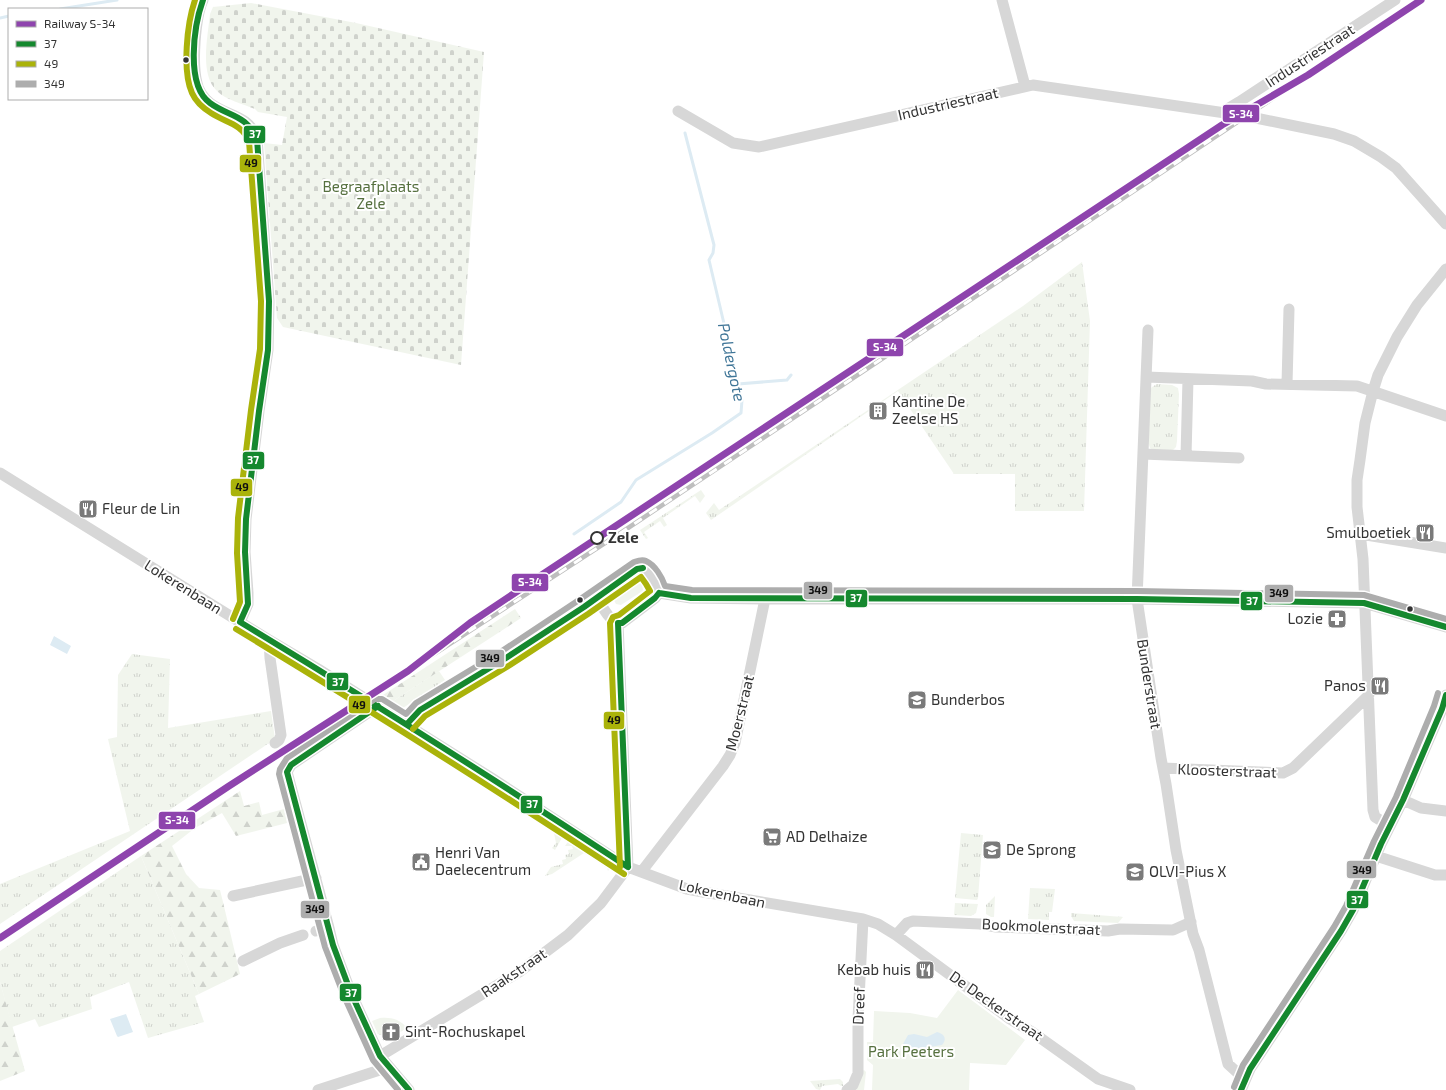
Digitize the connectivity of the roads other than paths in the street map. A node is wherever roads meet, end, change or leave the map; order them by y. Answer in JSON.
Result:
{"nodes":[{"id":1,"x":203,"y":0,"type":"edge"},
{"id":2,"x":1002,"y":0,"type":"edge"},
{"id":3,"x":1395,"y":0,"type":"edge"},
{"id":4,"x":1026,"y":86,"type":"junction"},
{"id":5,"x":678,"y":111,"type":"dead end"},
{"id":6,"x":1227,"y":114,"type":"junction"},
{"id":7,"x":1446,"y":224,"type":"edge"},
{"id":8,"x":1446,"y":269,"type":"edge"},
{"id":9,"x":1289,"y":310,"type":"dead end"},
{"id":10,"x":1148,"y":330,"type":"dead end"},
{"id":11,"x":1146,"y":377,"type":"junction"},
{"id":12,"x":1188,"y":379,"type":"junction"},
{"id":13,"x":1287,"y":384,"type":"junction"},
{"id":14,"x":1372,"y":391,"type":"junction"},
{"id":15,"x":1446,"y":416,"type":"edge"},
{"id":16,"x":1143,"y":454,"type":"junction"},
{"id":17,"x":1186,"y":456,"type":"junction"},
{"id":18,"x":1239,"y":458,"type":"dead end"},
{"id":19,"x":0,"y":473,"type":"edge"},
{"id":20,"x":1360,"y":534,"type":"junction"},
{"id":21,"x":1446,"y":548,"type":"edge"},
{"id":22,"x":659,"y":593,"type":"junction"},
{"id":23,"x":597,"y":598,"type":"junction"},
{"id":24,"x":765,"y":599,"type":"junction"},
{"id":25,"x":1137,"y":599,"type":"junction"},
{"id":26,"x":1364,"y":603,"type":"junction"},
{"id":27,"x":240,"y":622,"type":"junction"},
{"id":28,"x":618,"y":623,"type":"junction"},
{"id":29,"x":1446,"y":627,"type":"edge"},
{"id":30,"x":269,"y":640,"type":"junction"},
{"id":31,"x":1368,"y":695,"type":"junction"},
{"id":32,"x":1446,"y":695,"type":"edge"},
{"id":33,"x":378,"y":706,"type":"junction"},
{"id":34,"x":407,"y":724,"type":"junction"},
{"id":35,"x":275,"y":743,"type":"dead end"},
{"id":36,"x":1163,"y":768,"type":"junction"},
{"id":37,"x":1403,"y":800,"type":"junction"},
{"id":38,"x":1446,"y":811,"type":"edge"},
{"id":39,"x":1390,"y":826,"type":"junction"},
{"id":40,"x":1376,"y":856,"type":"junction"},
{"id":41,"x":628,"y":867,"type":"junction"},
{"id":42,"x":642,"y":871,"type":"junction"},
{"id":43,"x":316,"y":878,"type":"junction"},
{"id":44,"x":1445,"y":878,"type":"edge"},
{"id":45,"x":233,"y":896,"type":"dead end"},
{"id":46,"x":863,"y":919,"type":"junction"},
{"id":47,"x":1191,"y":922,"type":"junction"},
{"id":48,"x":329,"y":928,"type":"junction"},
{"id":49,"x":316,"y":931,"type":"dead end"},
{"id":50,"x":304,"y":935,"type":"dead end"},
{"id":51,"x":896,"y":935,"type":"junction"},
{"id":52,"x":243,"y":961,"type":"dead end"},
{"id":53,"x":380,"y":1056,"type":"junction"},
{"id":54,"x":389,"y":1067,"type":"junction"},
{"id":55,"x":1246,"y":1077,"type":"junction"},
{"id":56,"x":318,"y":1090,"type":"edge"},
{"id":57,"x":409,"y":1090,"type":"edge"},
{"id":58,"x":847,"y":1090,"type":"edge"},
{"id":59,"x":1130,"y":1090,"type":"edge"},
{"id":60,"x":1241,"y":1090,"type":"edge"}],
"edges":[{"from":1,"to":27,"type":"street"},
{"from":2,"to":4,"type":"street"},
{"from":3,"to":6,"type":"street","name":"Industriestraat"},
{"from":4,"to":5,"type":"street","name":"Industriestraat"},
{"from":4,"to":6,"type":"street","name":"Industriestraat"},
{"from":6,"to":7,"type":"street","name":"Industriestraat"},
{"from":8,"to":14,"type":"street"},
{"from":9,"to":13,"type":"street"},
{"from":10,"to":11,"type":"street","name":"Bunderstraat"},
{"from":11,"to":12,"type":"street"},
{"from":11,"to":16,"type":"street","name":"Bunderstraat"},
{"from":12,"to":13,"type":"street"},
{"from":12,"to":17,"type":"street"},
{"from":13,"to":14,"type":"street"},
{"from":14,"to":15,"type":"street"},
{"from":14,"to":20,"type":"street"},
{"from":16,"to":17,"type":"street"},
{"from":16,"to":25,"type":"street","name":"Bunderstraat"},
{"from":17,"to":18,"type":"street"},
{"from":19,"to":27,"type":"street","name":"Lokerenbaan"},
{"from":20,"to":21,"type":"street"},
{"from":20,"to":26,"type":"street"},
{"from":22,"to":23,"type":"street"},
{"from":22,"to":24,"type":"street"},
{"from":22,"to":28,"type":"street"},
{"from":23,"to":28,"type":"street"},
{"from":23,"to":34,"type":"street"},
{"from":24,"to":25,"type":"street"},
{"from":24,"to":42,"type":"street","name":"Moerstraat"},
{"from":25,"to":26,"type":"street"},
{"from":25,"to":36,"type":"street","name":"Bunderstraat"},
{"from":26,"to":29,"type":"street"},
{"from":26,"to":31,"type":"street"},
{"from":27,"to":30,"type":"street","name":"Lokerenbaan"},
{"from":28,"to":41,"type":"street"},
{"from":30,"to":33,"type":"street","name":"Lokerenbaan"},
{"from":30,"to":35,"type":"street"},
{"from":31,"to":36,"type":"street","name":"Kloosterstraat"},
{"from":31,"to":39,"type":"street"},
{"from":32,"to":37,"type":"street"},
{"from":33,"to":34,"type":"street","name":"Lokerenbaan"},
{"from":33,"to":43,"type":"street"},
{"from":34,"to":41,"type":"street","name":"Lokerenbaan"},
{"from":36,"to":47,"type":"street","name":"Kloosterstraat"},
{"from":37,"to":38,"type":"street"},
{"from":37,"to":39,"type":"street"},
{"from":39,"to":40,"type":"street"},
{"from":40,"to":44,"type":"street"},
{"from":40,"to":55,"type":"street"},
{"from":41,"to":42,"type":"street","name":"Lokerenbaan"},
{"from":41,"to":53,"type":"street","name":"Raakstraat"},
{"from":42,"to":46,"type":"street","name":"Lokerenbaan"},
{"from":43,"to":45,"type":"street"},
{"from":43,"to":48,"type":"street"},
{"from":46,"to":51,"type":"street","name":"De Deckerstraat"},
{"from":46,"to":58,"type":"street","name":"Dreef"},
{"from":47,"to":51,"type":"street","name":"Bookmolenstraat"},
{"from":47,"to":55,"type":"street","name":"Kloosterstraat"},
{"from":48,"to":49,"type":"street"},
{"from":48,"to":53,"type":"street"},
{"from":50,"to":52,"type":"street"},
{"from":51,"to":59,"type":"street","name":"De Deckerstraat"},
{"from":53,"to":54,"type":"street"},
{"from":54,"to":56,"type":"street"},
{"from":54,"to":57,"type":"street"},
{"from":55,"to":60,"type":"street"}]}
